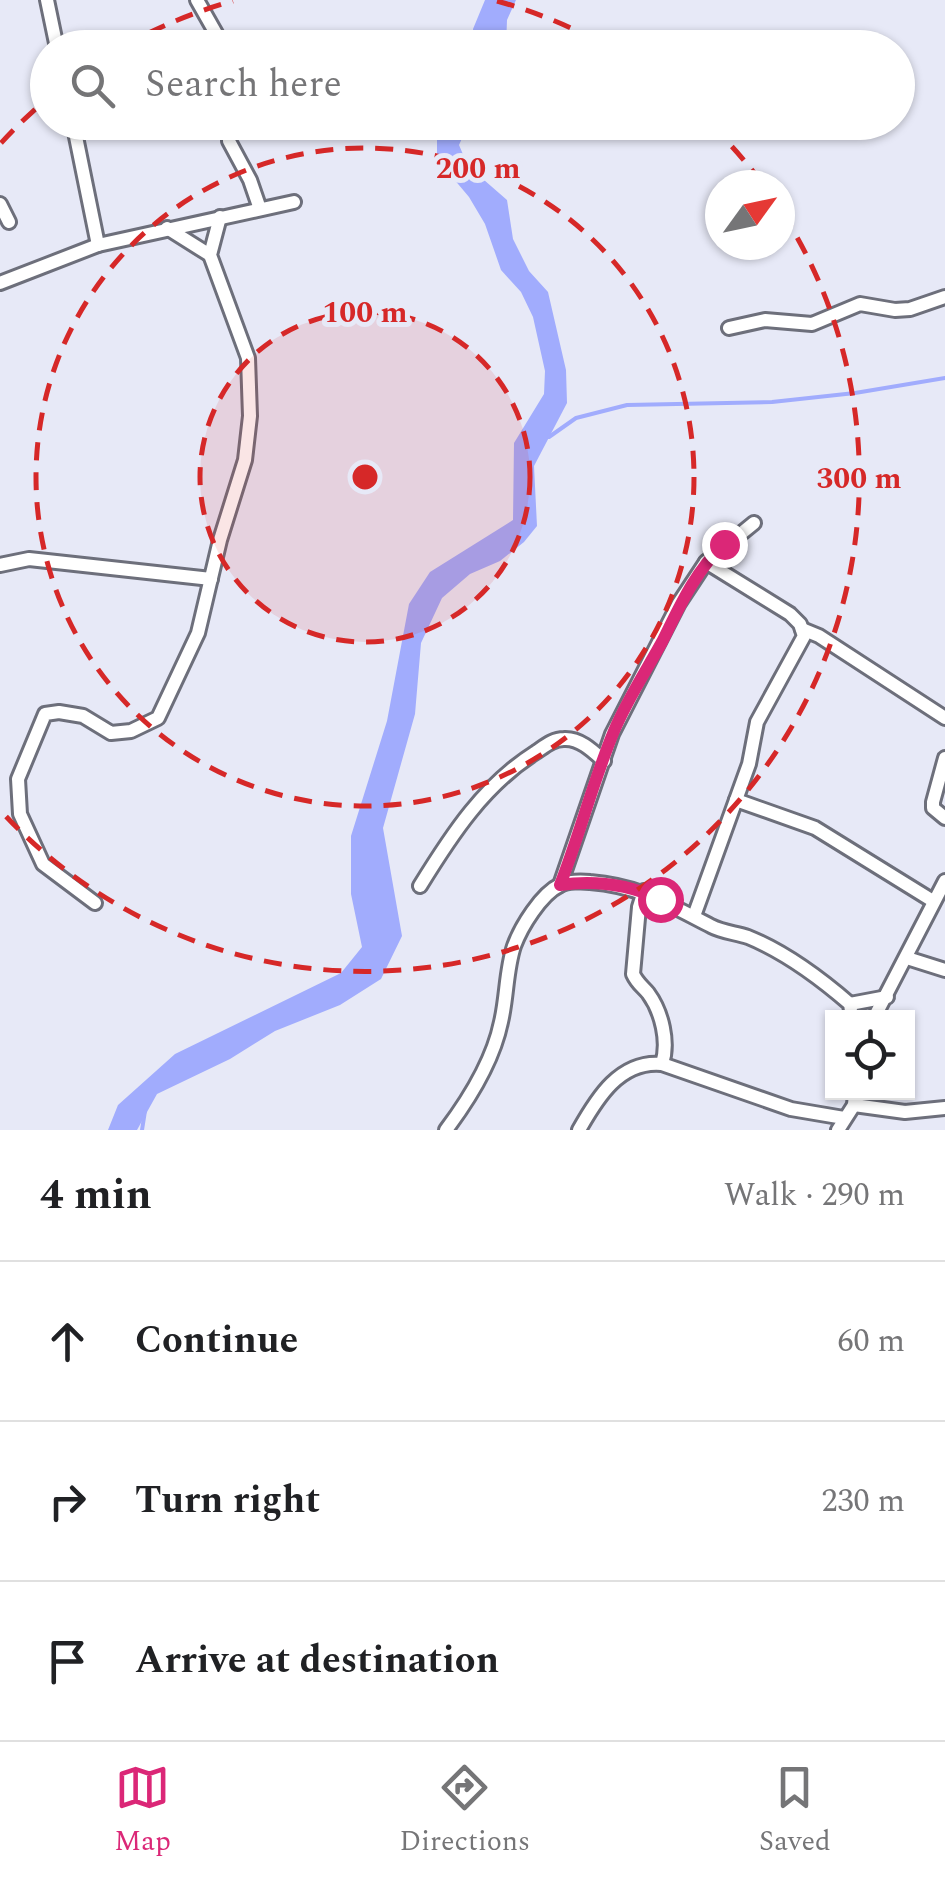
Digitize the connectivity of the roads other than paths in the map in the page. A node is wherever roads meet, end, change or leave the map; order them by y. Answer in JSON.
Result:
{"nodes":[{"id":1,"x":47,"y":0,"type":"edge"},
{"id":2,"x":197,"y":0,"type":"edge"},
{"id":3,"x":53,"y":30,"type":"edge"},
{"id":4,"x":214,"y":30,"type":"edge"},
{"id":5,"x":77,"y":140,"type":"edge"},
{"id":6,"x":229,"y":140,"type":"edge"},
{"id":7,"x":294,"y":202,"type":"dead end"},
{"id":8,"x":0,"y":204,"type":"edge"},
{"id":9,"x":260,"y":209,"type":"junction"},
{"id":10,"x":220,"y":217,"type":"junction"},
{"id":11,"x":9,"y":222,"type":"dead end"},
{"id":12,"x":167,"y":228,"type":"junction"},
{"id":13,"x":98,"y":245,"type":"junction"},
{"id":14,"x":210,"y":255,"type":"junction"},
{"id":15,"x":0,"y":283,"type":"edge"},
{"id":16,"x":945,"y":297,"type":"edge"},
{"id":17,"x":729,"y":328,"type":"dead end"},
{"id":18,"x":754,"y":524,"type":"dead end"},
{"id":19,"x":706,"y":562,"type":"junction"},
{"id":20,"x":0,"y":565,"type":"edge"},
{"id":21,"x":211,"y":579,"type":"junction"},
{"id":22,"x":802,"y":629,"type":"junction"},
{"id":23,"x":945,"y":718,"type":"edge"},
{"id":24,"x":945,"y":758,"type":"edge"},
{"id":25,"x":604,"y":761,"type":"junction"},
{"id":26,"x":736,"y":800,"type":"junction"},
{"id":27,"x":945,"y":818,"type":"edge"},
{"id":28,"x":945,"y":881,"type":"edge"},
{"id":29,"x":560,"y":885,"type":"junction"},
{"id":30,"x":420,"y":886,"type":"dead end"},
{"id":31,"x":644,"y":892,"type":"junction"},
{"id":32,"x":94,"y":902,"type":"dead end"},
{"id":33,"x":933,"y":902,"type":"junction"},
{"id":34,"x":694,"y":916,"type":"junction"},
{"id":35,"x":907,"y":958,"type":"junction"},
{"id":36,"x":945,"y":970,"type":"edge"},
{"id":37,"x":887,"y":997,"type":"junction"},
{"id":38,"x":850,"y":1010,"type":"edge"},
{"id":39,"x":854,"y":1010,"type":"edge"},
{"id":40,"x":879,"y":1010,"type":"edge"},
{"id":41,"x":662,"y":1064,"type":"junction"},
{"id":42,"x":853,"y":1100,"type":"edge"},
{"id":43,"x":861,"y":1100,"type":"edge"},
{"id":44,"x":945,"y":1108,"type":"edge"},
{"id":45,"x":841,"y":1124,"type":"edge"},
{"id":46,"x":446,"y":1130,"type":"edge"},
{"id":47,"x":579,"y":1130,"type":"edge"}],
"edges":[{"from":1,"to":3,"type":"street"},
{"from":2,"to":4,"type":"street"},
{"from":5,"to":13,"type":"street"},
{"from":6,"to":9,"type":"street"},
{"from":7,"to":9,"type":"street"},
{"from":8,"to":11,"type":"street"},
{"from":9,"to":10,"type":"street"},
{"from":10,"to":12,"type":"street"},
{"from":10,"to":14,"type":"street"},
{"from":12,"to":13,"type":"street"},
{"from":12,"to":14,"type":"street"},
{"from":13,"to":15,"type":"street"},
{"from":14,"to":21,"type":"street"},
{"from":16,"to":17,"type":"street"},
{"from":18,"to":19,"type":"street"},
{"from":19,"to":22,"type":"street"},
{"from":19,"to":25,"type":"street"},
{"from":20,"to":21,"type":"street"},
{"from":21,"to":32,"type":"street"},
{"from":22,"to":23,"type":"street"},
{"from":22,"to":26,"type":"street"},
{"from":24,"to":27,"type":"street"},
{"from":25,"to":29,"type":"street"},
{"from":25,"to":30,"type":"street"},
{"from":26,"to":33,"type":"street"},
{"from":26,"to":34,"type":"street"},
{"from":28,"to":33,"type":"street"},
{"from":29,"to":31,"type":"street"},
{"from":29,"to":46,"type":"street"},
{"from":31,"to":34,"type":"street"},
{"from":31,"to":41,"type":"street"},
{"from":33,"to":35,"type":"street"},
{"from":34,"to":38,"type":"street"},
{"from":35,"to":36,"type":"street"},
{"from":35,"to":37,"type":"street"},
{"from":37,"to":39,"type":"street"},
{"from":37,"to":40,"type":"street"},
{"from":41,"to":45,"type":"street"},
{"from":41,"to":47,"type":"street"},
{"from":42,"to":45,"type":"street"},
{"from":43,"to":44,"type":"street"}]}
